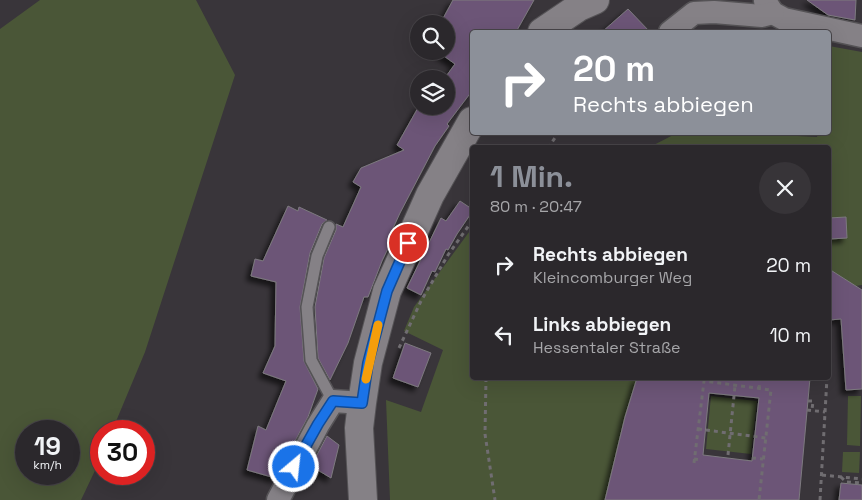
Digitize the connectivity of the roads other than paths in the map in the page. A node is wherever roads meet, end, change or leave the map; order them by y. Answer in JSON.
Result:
{"nodes":[{"id":1,"x":583,"y":2,"type":"edge"},
{"id":2,"x":768,"y":7,"type":"edge"},
{"id":3,"x":545,"y":30,"type":"edge"},
{"id":4,"x":673,"y":30,"type":"edge"},
{"id":5,"x":862,"y":36,"type":"edge"},
{"id":6,"x":470,"y":125,"type":"edge"},
{"id":7,"x":329,"y":227,"type":"dead end"},
{"id":8,"x":333,"y":401,"type":"junction"},
{"id":9,"x":362,"y":403,"type":"junction"},
{"id":10,"x":278,"y":500,"type":"edge"},
{"id":11,"x":363,"y":500,"type":"edge"}],
"edges":[{"from":1,"to":3,"type":"main road"},
{"from":2,"to":4,"type":"street"},
{"from":2,"to":5,"type":"street"},
{"from":6,"to":9,"type":"main road"},
{"from":7,"to":8,"type":"lane"},
{"from":8,"to":9,"type":"street"},
{"from":8,"to":10,"type":"street"},
{"from":9,"to":11,"type":"main road"}]}
